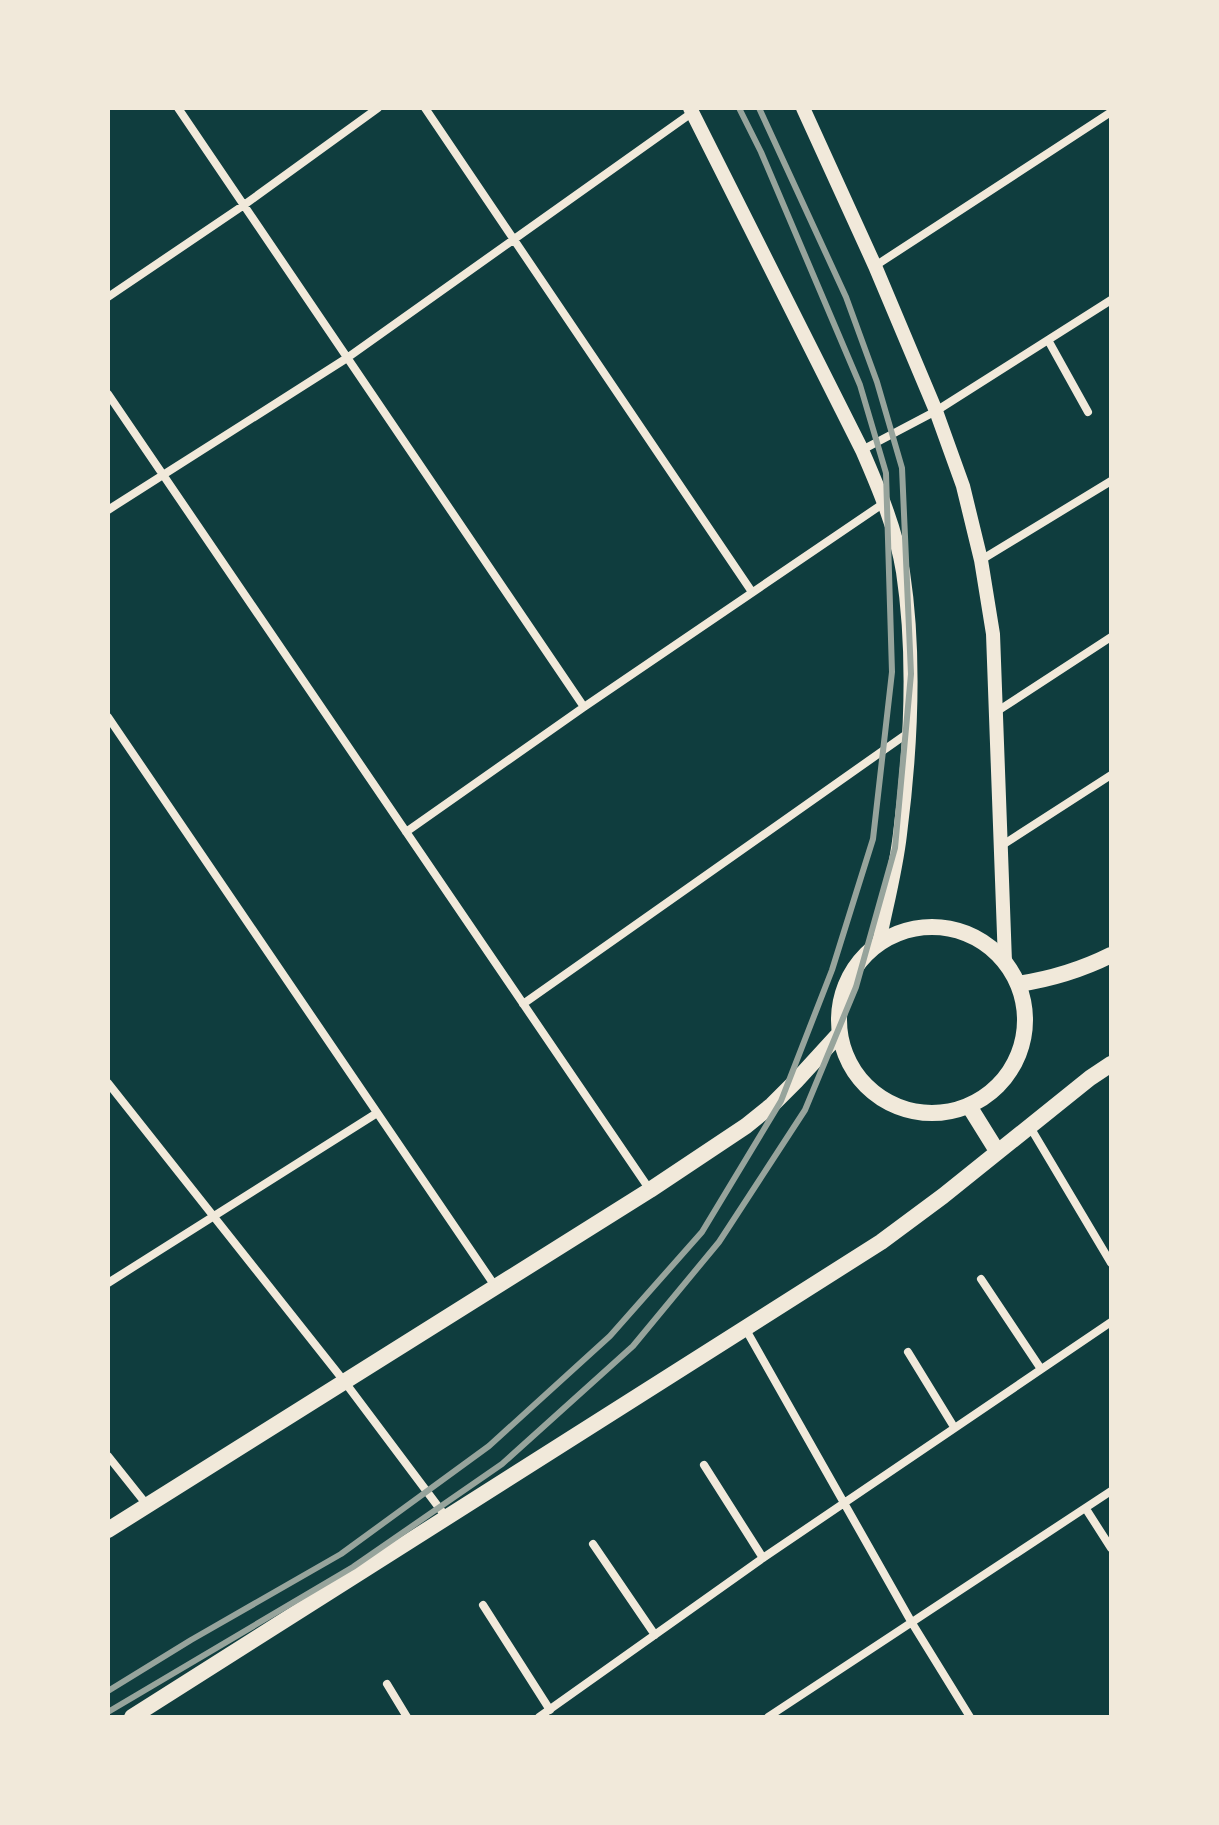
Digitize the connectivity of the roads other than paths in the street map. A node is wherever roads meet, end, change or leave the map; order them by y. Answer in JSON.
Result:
{"nodes":[{"id":1,"x":178,"y":108,"type":"edge"},
{"id":2,"x":378,"y":108,"type":"edge"},
{"id":3,"x":425,"y":108,"type":"edge"},
{"id":4,"x":803,"y":108,"type":"edge"},
{"id":5,"x":692,"y":110,"type":"edge"},
{"id":6,"x":1111,"y":112,"type":"edge"},
{"id":7,"x":244,"y":205,"type":"junction"},
{"id":8,"x":514,"y":240,"type":"junction"},
{"id":9,"x":875,"y":266,"type":"junction"},
{"id":10,"x":108,"y":297,"type":"edge"},
{"id":11,"x":1111,"y":300,"type":"edge"},
{"id":12,"x":1048,"y":340,"type":"junction"},
{"id":13,"x":347,"y":358,"type":"junction"},
{"id":14,"x":108,"y":394,"type":"edge"},
{"id":15,"x":936,"y":411,"type":"junction"},
{"id":16,"x":1088,"y":412,"type":"dead end"},
{"id":17,"x":862,"y":450,"type":"junction"},
{"id":18,"x":163,"y":475,"type":"junction"},
{"id":19,"x":1111,"y":481,"type":"edge"},
{"id":20,"x":885,"y":502,"type":"junction"},
{"id":21,"x":108,"y":510,"type":"edge"},
{"id":22,"x":981,"y":560,"type":"junction"},
{"id":23,"x":752,"y":592,"type":"junction"},
{"id":24,"x":1111,"y":637,"type":"edge"},
{"id":25,"x":584,"y":707,"type":"junction"},
{"id":26,"x":995,"y":712,"type":"junction"},
{"id":27,"x":108,"y":717,"type":"edge"},
{"id":28,"x":910,"y":732,"type":"junction"},
{"id":29,"x":1111,"y":775,"type":"edge"},
{"id":30,"x":406,"y":832,"type":"junction"},
{"id":31,"x":1000,"y":846,"type":"junction"},
{"id":32,"x":879,"y":942,"type":"junction"},
{"id":33,"x":1111,"y":955,"type":"edge"},
{"id":34,"x":1005,"y":962,"type":"junction"},
{"id":35,"x":1018,"y":984,"type":"junction"},
{"id":36,"x":523,"y":1004,"type":"junction"},
{"id":37,"x":839,"y":1034,"type":"junction"},
{"id":38,"x":1111,"y":1064,"type":"edge"},
{"id":39,"x":108,"y":1083,"type":"edge"},
{"id":40,"x":969,"y":1106,"type":"junction"},
{"id":41,"x":377,"y":1113,"type":"junction"},
{"id":42,"x":1029,"y":1126,"type":"junction"},
{"id":43,"x":997,"y":1151,"type":"junction"},
{"id":44,"x":650,"y":1190,"type":"junction"},
{"id":45,"x":215,"y":1216,"type":"junction"},
{"id":46,"x":1111,"y":1263,"type":"edge"},
{"id":47,"x":981,"y":1279,"type":"dead end"},
{"id":48,"x":108,"y":1283,"type":"edge"},
{"id":49,"x":495,"y":1286,"type":"junction"},
{"id":50,"x":1111,"y":1322,"type":"edge"},
{"id":51,"x":745,"y":1328,"type":"junction"},
{"id":52,"x":908,"y":1352,"type":"dead end"},
{"id":53,"x":1041,"y":1369,"type":"junction"},
{"id":54,"x":344,"y":1381,"type":"junction"},
{"id":55,"x":954,"y":1427,"type":"junction"},
{"id":56,"x":108,"y":1456,"type":"edge"},
{"id":57,"x":704,"y":1465,"type":"dead end"},
{"id":58,"x":1111,"y":1491,"type":"edge"},
{"id":59,"x":844,"y":1503,"type":"junction"},
{"id":60,"x":147,"y":1506,"type":"junction"},
{"id":61,"x":1086,"y":1509,"type":"junction"},
{"id":62,"x":446,"y":1517,"type":"junction"},
{"id":63,"x":108,"y":1530,"type":"edge"},
{"id":64,"x":593,"y":1544,"type":"dead end"},
{"id":65,"x":1111,"y":1548,"type":"edge"},
{"id":66,"x":763,"y":1558,"type":"junction"},
{"id":67,"x":483,"y":1605,"type":"dead end"},
{"id":68,"x":912,"y":1623,"type":"junction"},
{"id":69,"x":655,"y":1635,"type":"junction"},
{"id":70,"x":387,"y":1684,"type":"dead end"},
{"id":71,"x":550,"y":1710,"type":"junction"},
{"id":72,"x":132,"y":1717,"type":"edge"},
{"id":73,"x":407,"y":1717,"type":"edge"},
{"id":74,"x":539,"y":1717,"type":"edge"},
{"id":75,"x":768,"y":1717,"type":"edge"},
{"id":76,"x":970,"y":1717,"type":"edge"}],
"edges":[{"from":1,"to":7,"type":"street"},
{"from":2,"to":7,"type":"street"},
{"from":3,"to":8,"type":"street"},
{"from":4,"to":9,"type":"street"},
{"from":5,"to":8,"type":"street"},
{"from":5,"to":17,"type":"street"},
{"from":6,"to":9,"type":"street"},
{"from":7,"to":10,"type":"street"},
{"from":7,"to":13,"type":"street"},
{"from":8,"to":13,"type":"street"},
{"from":8,"to":23,"type":"street"},
{"from":9,"to":15,"type":"street"},
{"from":11,"to":12,"type":"street"},
{"from":12,"to":15,"type":"street"},
{"from":12,"to":16,"type":"street"},
{"from":13,"to":18,"type":"street"},
{"from":13,"to":25,"type":"street"},
{"from":14,"to":18,"type":"street"},
{"from":15,"to":17,"type":"street"},
{"from":15,"to":22,"type":"street"},
{"from":17,"to":20,"type":"street"},
{"from":18,"to":21,"type":"street"},
{"from":18,"to":30,"type":"street"},
{"from":19,"to":22,"type":"street"},
{"from":20,"to":23,"type":"street"},
{"from":20,"to":28,"type":"street"},
{"from":22,"to":26,"type":"street"},
{"from":23,"to":25,"type":"street"},
{"from":24,"to":26,"type":"street"},
{"from":25,"to":30,"type":"street"},
{"from":26,"to":31,"type":"street"},
{"from":27,"to":41,"type":"street"},
{"from":28,"to":32,"type":"street"},
{"from":28,"to":36,"type":"street"},
{"from":29,"to":31,"type":"street"},
{"from":30,"to":36,"type":"street"},
{"from":31,"to":34,"type":"street"},
{"from":32,"to":34,"type":"main road"},
{"from":32,"to":37,"type":"main road"},
{"from":33,"to":35,"type":"main road"},
{"from":34,"to":35,"type":"main road"},
{"from":35,"to":40,"type":"main road"},
{"from":36,"to":44,"type":"street"},
{"from":37,"to":40,"type":"main road"},
{"from":37,"to":44,"type":"main road"},
{"from":38,"to":42,"type":"main road"},
{"from":39,"to":45,"type":"street"},
{"from":40,"to":43,"type":"main road"},
{"from":41,"to":45,"type":"street"},
{"from":41,"to":49,"type":"street"},
{"from":42,"to":43,"type":"main road"},
{"from":42,"to":46,"type":"street"},
{"from":43,"to":51,"type":"main road"},
{"from":44,"to":49,"type":"main road"},
{"from":45,"to":48,"type":"street"},
{"from":45,"to":54,"type":"street"},
{"from":47,"to":53,"type":"street"},
{"from":49,"to":54,"type":"main road"},
{"from":50,"to":53,"type":"street"},
{"from":51,"to":59,"type":"street"},
{"from":51,"to":62,"type":"main road"},
{"from":52,"to":55,"type":"street"},
{"from":53,"to":55,"type":"street"},
{"from":54,"to":60,"type":"main road"},
{"from":54,"to":62,"type":"street"},
{"from":55,"to":59,"type":"street"},
{"from":56,"to":60,"type":"street"},
{"from":57,"to":66,"type":"street"},
{"from":58,"to":61,"type":"street"},
{"from":59,"to":66,"type":"street"},
{"from":59,"to":68,"type":"street"},
{"from":60,"to":63,"type":"main road"},
{"from":61,"to":65,"type":"street"},
{"from":61,"to":68,"type":"street"},
{"from":62,"to":72,"type":"main road"},
{"from":64,"to":69,"type":"street"},
{"from":66,"to":69,"type":"street"},
{"from":67,"to":71,"type":"street"},
{"from":68,"to":75,"type":"street"},
{"from":68,"to":76,"type":"street"},
{"from":69,"to":71,"type":"street"},
{"from":70,"to":73,"type":"street"},
{"from":71,"to":74,"type":"street"}]}
